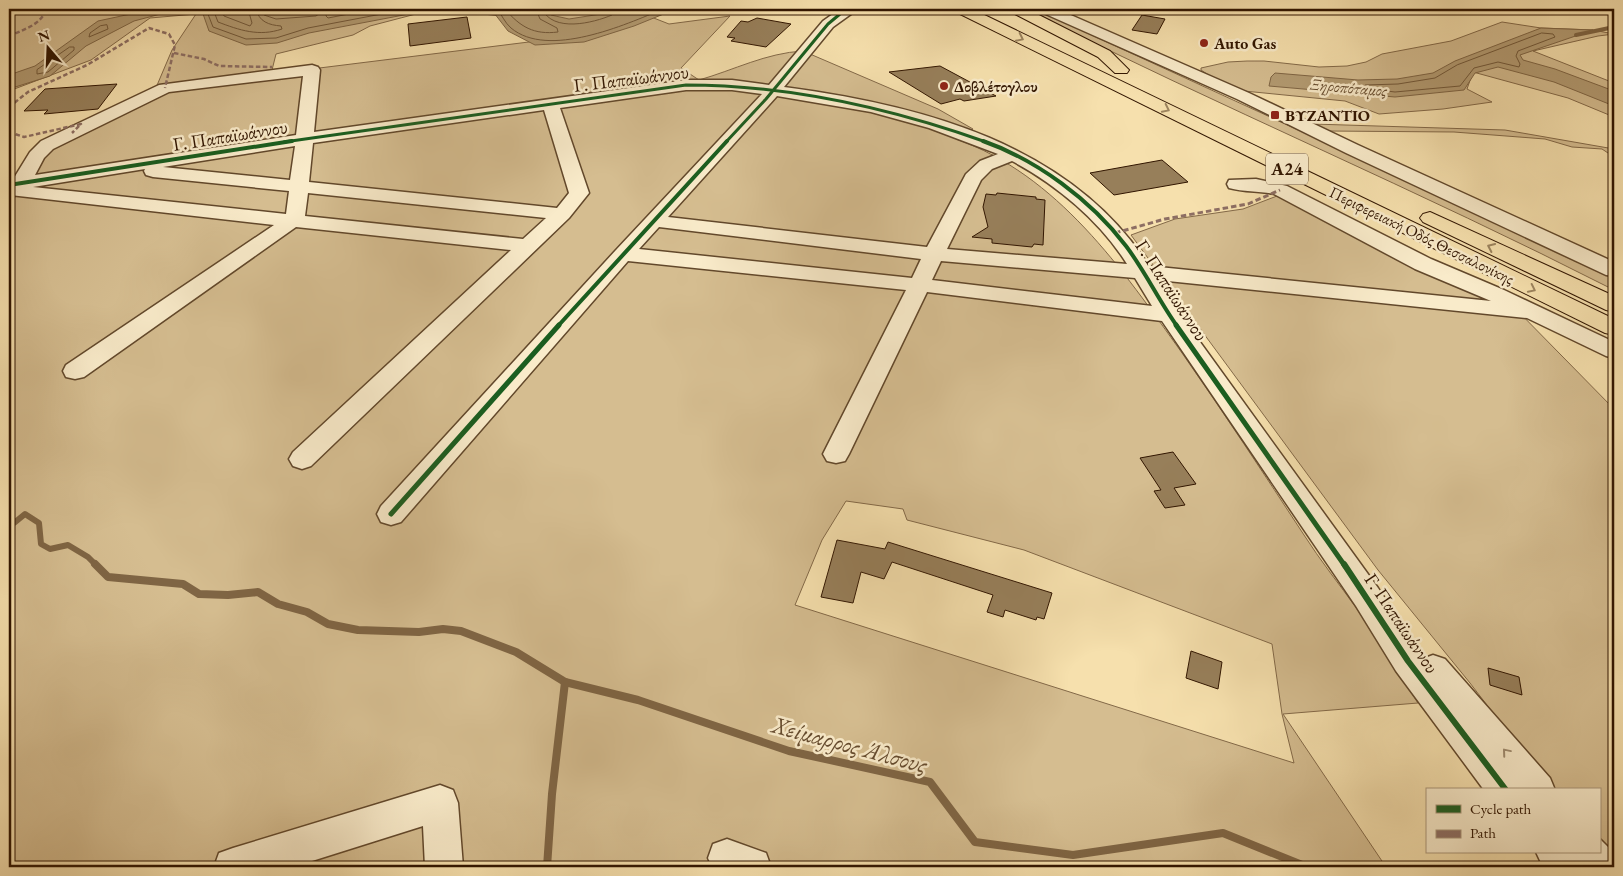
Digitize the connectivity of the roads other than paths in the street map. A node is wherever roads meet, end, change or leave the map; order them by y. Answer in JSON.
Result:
{"nodes":[{"id":1,"x":14,"y":9,"type":"edge"},
{"id":2,"x":851,"y":9,"type":"edge"},
{"id":3,"x":961,"y":9,"type":"edge"},
{"id":4,"x":991,"y":9,"type":"edge"},
{"id":5,"x":1016,"y":9,"type":"edge"},
{"id":6,"x":1046,"y":9,"type":"edge"},
{"id":7,"x":9,"y":10,"type":"edge"},
{"id":8,"x":1121,"y":70,"type":"junction"},
{"id":9,"x":773,"y":90,"type":"junction"},
{"id":10,"x":550,"y":103,"type":"junction"},
{"id":11,"x":305,"y":139,"type":"junction"},
{"id":12,"x":1014,"y":154,"type":"junction"},
{"id":13,"x":119,"y":167,"type":"junction"},
{"id":14,"x":16,"y":183,"type":"edge"},
{"id":15,"x":1236,"y":184,"type":"dead end"},
{"id":16,"x":299,"y":188,"type":"junction"},
{"id":17,"x":562,"y":214,"type":"junction"},
{"id":18,"x":655,"y":221,"type":"junction"},
{"id":19,"x":290,"y":222,"type":"junction"},
{"id":20,"x":528,"y":246,"type":"junction"},
{"id":21,"x":623,"y":254,"type":"junction"},
{"id":22,"x":935,"y":254,"type":"junction"},
{"id":23,"x":1614,"y":270,"type":"edge"},
{"id":24,"x":1141,"y":272,"type":"junction"},
{"id":25,"x":920,"y":285,"type":"junction"},
{"id":26,"x":1614,"y":304,"type":"edge"},
{"id":27,"x":1531,"y":312,"type":"junction"},
{"id":28,"x":1169,"y":314,"type":"junction"},
{"id":29,"x":1614,"y":328,"type":"edge"},
{"id":30,"x":1614,"y":351,"type":"edge"},
{"id":31,"x":75,"y":370,"type":"dead end"},
{"id":32,"x":836,"y":454,"type":"dead end"},
{"id":33,"x":302,"y":459,"type":"dead end"},
{"id":34,"x":391,"y":514,"type":"dead end"},
{"id":35,"x":1366,"y":598,"type":"junction"},
{"id":36,"x":1504,"y":788,"type":"edge"},
{"id":37,"x":1535,"y":788,"type":"edge"},
{"id":38,"x":1557,"y":854,"type":"edge"},
{"id":39,"x":1590,"y":854,"type":"edge"},
{"id":40,"x":233,"y":867,"type":"edge"},
{"id":41,"x":444,"y":867,"type":"edge"},
{"id":42,"x":1567,"y":867,"type":"edge"},
{"id":43,"x":1600,"y":867,"type":"edge"}],
"edges":[{"from":1,"to":7,"type":"street"},
{"from":2,"to":9,"type":"street"},
{"from":3,"to":29,"type":"highway","name":"Περιφερειακή Οδός Θεσσαλονίκης","number":"Α24","one_way":true},
{"from":4,"to":8,"type":"highway","name":"Περιφερειακή Οδός Θεσσαλονίκης","number":"Α24"},
{"from":5,"to":8,"type":"highway"},
{"from":6,"to":23,"type":"street"},
{"from":26,"to":8,"type":"highway","name":"Περιφερειακή Οδός Θεσσαλονίκης","number":"Α24","one_way":true},
{"from":9,"to":10,"type":"street","name":"Γ. Παπαϊωάννου"},
{"from":9,"to":12,"type":"street","name":"Γ. Παπαϊωάννου"},
{"from":9,"to":18,"type":"street"},
{"from":10,"to":11,"type":"street","name":"Γ. Παπαϊωάννου"},
{"from":10,"to":17,"type":"street"},
{"from":11,"to":13,"type":"street","name":"Γ. Παπαϊωάννου"},
{"from":11,"to":14,"type":"street"},
{"from":11,"to":16,"type":"street"},
{"from":12,"to":22,"type":"street"},
{"from":12,"to":24,"type":"street","name":"Γ. Παπαϊωάννου"},
{"from":13,"to":14,"type":"street","name":"Γ. Παπαϊωάννου"},
{"from":13,"to":16,"type":"street"},
{"from":14,"to":19,"type":"street"},
{"from":15,"to":27,"type":"street"},
{"from":16,"to":17,"type":"street"},
{"from":16,"to":19,"type":"street"},
{"from":17,"to":20,"type":"street"},
{"from":18,"to":21,"type":"street"},
{"from":18,"to":22,"type":"street"},
{"from":19,"to":20,"type":"street"},
{"from":19,"to":31,"type":"street"},
{"from":20,"to":33,"type":"street"},
{"from":21,"to":25,"type":"street"},
{"from":21,"to":34,"type":"street"},
{"from":22,"to":24,"type":"street"},
{"from":22,"to":25,"type":"street"},
{"from":24,"to":27,"type":"street"},
{"from":24,"to":28,"type":"street","name":"Γ. Παπαϊωάννου"},
{"from":25,"to":28,"type":"street"},
{"from":25,"to":32,"type":"street"},
{"from":27,"to":30,"type":"street"},
{"from":28,"to":35,"type":"street","name":"Γ. Παπαϊωάννου"},
{"from":35,"to":36,"type":"street","name":"Γ. Παπαϊωάννου"},
{"from":37,"to":35,"type":"street","one_way":true},
{"from":38,"to":42,"type":"street"},
{"from":39,"to":43,"type":"street"},
{"from":40,"to":41,"type":"street"}]}
